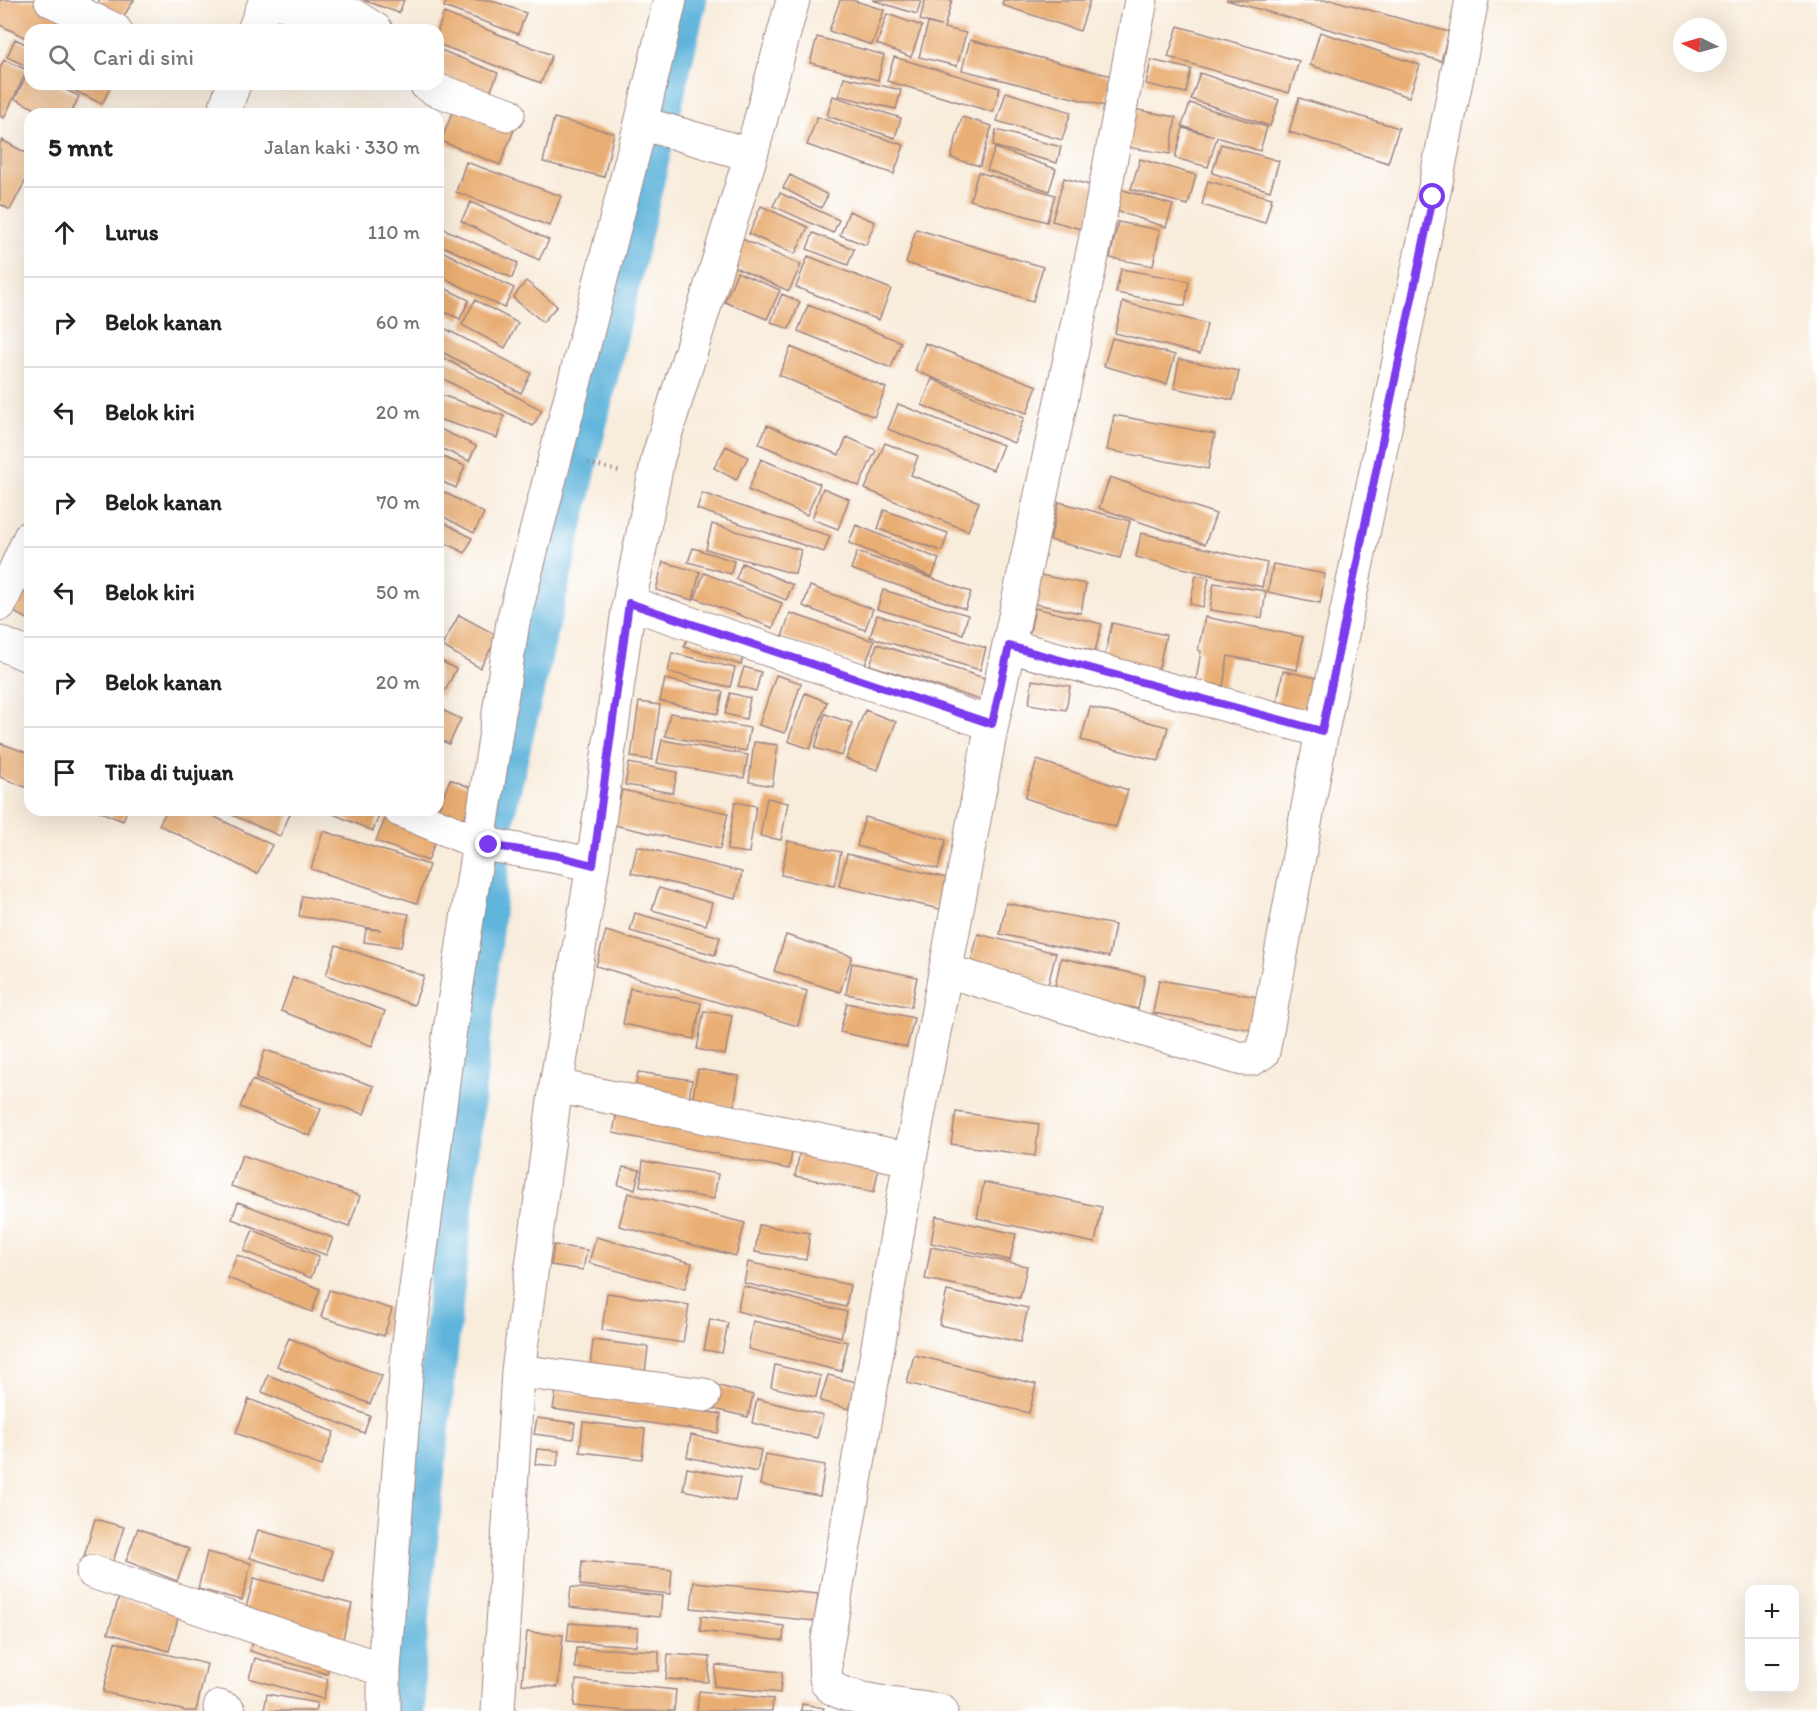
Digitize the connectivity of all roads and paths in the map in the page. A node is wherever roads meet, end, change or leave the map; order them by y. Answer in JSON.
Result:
{"nodes":[{"id":1,"x":51,"y":0,"type":"edge"},
{"id":2,"x":670,"y":0,"type":"edge"},
{"id":3,"x":793,"y":0,"type":"edge"},
{"id":4,"x":1142,"y":0,"type":"edge"},
{"id":5,"x":1472,"y":0,"type":"edge"},
{"id":6,"x":262,"y":10,"type":"edge"},
{"id":7,"x":102,"y":24,"type":"edge"},
{"id":8,"x":367,"y":24,"type":"edge"},
{"id":9,"x":436,"y":90,"type":"edge"},
{"id":10,"x":508,"y":114,"type":"dead end"},
{"id":11,"x":646,"y":124,"type":"junction"},
{"id":12,"x":751,"y":155,"type":"junction"},
{"id":13,"x":587,"y":463,"type":"dead end"},
{"id":14,"x":631,"y":474,"type":"dead end"},
{"id":15,"x":24,"y":550,"type":"edge"},
{"id":16,"x":629,"y":603,"type":"junction"},
{"id":17,"x":0,"y":604,"type":"edge"},
{"id":18,"x":0,"y":643,"type":"edge"},
{"id":19,"x":1009,"y":646,"type":"junction"},
{"id":20,"x":24,"y":653,"type":"edge"},
{"id":21,"x":992,"y":724,"type":"junction"},
{"id":22,"x":1322,"y":731,"type":"junction"},
{"id":23,"x":415,"y":816,"type":"edge"},
{"id":24,"x":484,"y":844,"type":"junction"},
{"id":25,"x":593,"y":865,"type":"junction"},
{"id":26,"x":947,"y":971,"type":"junction"},
{"id":27,"x":556,"y":1086,"type":"junction"},
{"id":28,"x":910,"y":1159,"type":"junction"},
{"id":29,"x":518,"y":1371,"type":"junction"},
{"id":30,"x":704,"y":1395,"type":"dead end"},
{"id":31,"x":93,"y":1572,"type":"dead end"},
{"id":32,"x":384,"y":1670,"type":"junction"},
{"id":33,"x":384,"y":1711,"type":"edge"},
{"id":34,"x":498,"y":1711,"type":"edge"},
{"id":35,"x":940,"y":1711,"type":"edge"}],
"edges":[{"from":1,"to":7,"type":"street"},
{"from":2,"to":11,"type":"street"},
{"from":3,"to":12,"type":"street"},
{"from":4,"to":19,"type":"street"},
{"from":5,"to":22,"type":"street"},
{"from":6,"to":8,"type":"street"},
{"from":9,"to":10,"type":"street"},
{"from":11,"to":12,"type":"street"},
{"from":11,"to":24,"type":"street"},
{"from":12,"to":16,"type":"street"},
{"from":13,"to":14,"type":"path"},
{"from":15,"to":17,"type":"street"},
{"from":16,"to":21,"type":"street"},
{"from":16,"to":25,"type":"street"},
{"from":18,"to":20,"type":"street"},
{"from":19,"to":21,"type":"street"},
{"from":19,"to":22,"type":"street"},
{"from":21,"to":26,"type":"street"},
{"from":22,"to":26,"type":"street"},
{"from":23,"to":24,"type":"street"},
{"from":24,"to":25,"type":"street"},
{"from":24,"to":32,"type":"street"},
{"from":25,"to":27,"type":"street"},
{"from":26,"to":28,"type":"street"},
{"from":27,"to":28,"type":"street"},
{"from":27,"to":29,"type":"street"},
{"from":28,"to":35,"type":"street"},
{"from":29,"to":30,"type":"street"},
{"from":29,"to":34,"type":"street"},
{"from":31,"to":32,"type":"street"},
{"from":32,"to":33,"type":"street"}]}
